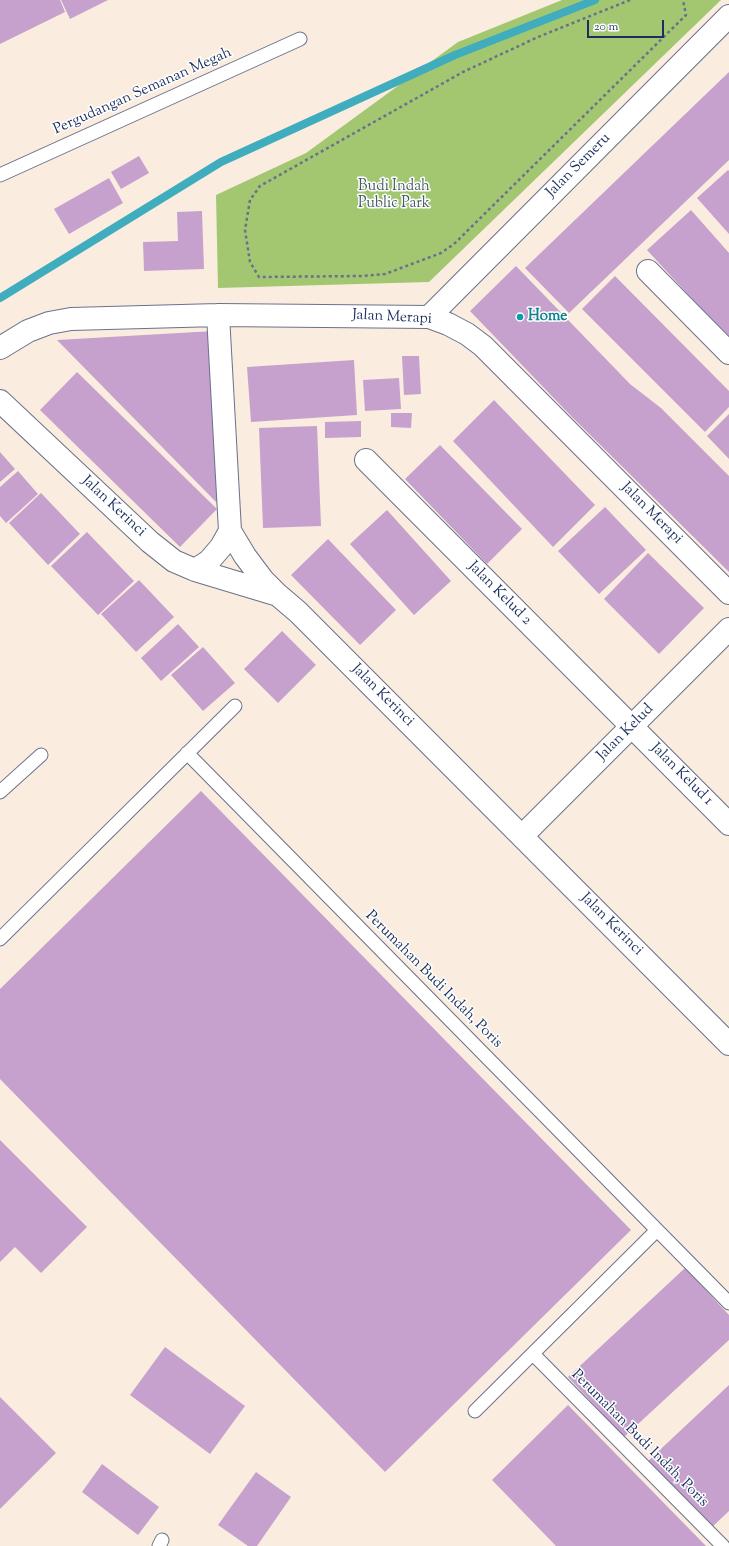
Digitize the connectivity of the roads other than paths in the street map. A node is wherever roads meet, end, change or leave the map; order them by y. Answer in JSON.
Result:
{"nodes":[{"id":1,"x":729,"y":16,"type":"edge"},
{"id":2,"x":300,"y":39,"type":"dead end"},
{"id":3,"x":0,"y":175,"type":"edge"},
{"id":4,"x":648,"y":271,"type":"dead end"},
{"id":5,"x":218,"y":315,"type":"junction"},
{"id":6,"x":428,"y":317,"type":"junction"},
{"id":7,"x":0,"y":348,"type":"edge"},
{"id":8,"x":729,"y":353,"type":"edge"},
{"id":9,"x":0,"y":401,"type":"edge"},
{"id":10,"x":366,"y":460,"type":"dead end"},
{"id":11,"x":230,"y":531,"type":"junction"},
{"id":12,"x":195,"y":570,"type":"junction"},
{"id":13,"x":729,"y":593,"type":"edge"},
{"id":14,"x":278,"y":595,"type":"junction"},
{"id":15,"x":729,"y":630,"type":"edge"},
{"id":16,"x":234,"y":706,"type":"dead end"},
{"id":17,"x":632,"y":727,"type":"junction"},
{"id":18,"x":187,"y":753,"type":"junction"},
{"id":19,"x":40,"y":755,"type":"dead end"},
{"id":20,"x":0,"y":792,"type":"edge"},
{"id":21,"x":729,"y":824,"type":"edge"},
{"id":22,"x":522,"y":836,"type":"junction"},
{"id":23,"x":0,"y":939,"type":"edge"},
{"id":24,"x":729,"y":1044,"type":"edge"},
{"id":25,"x":657,"y":1230,"type":"junction"},
{"id":26,"x":729,"y":1303,"type":"edge"},
{"id":27,"x":533,"y":1354,"type":"junction"},
{"id":28,"x":475,"y":1411,"type":"dead end"},
{"id":29,"x":723,"y":1546,"type":"edge"}],
"edges":[{"from":1,"to":6,"type":"street","name":"Jalan Semeru"},
{"from":2,"to":3,"type":"lane","name":"Pergudangan Semanan Megah"},
{"from":4,"to":8,"type":"street"},
{"from":5,"to":6,"type":"street","name":"Jalan Merapi"},
{"from":5,"to":7,"type":"street","name":"Jalan Merapi"},
{"from":5,"to":11,"type":"street"},
{"from":6,"to":13,"type":"street","name":"Jalan Merapi"},
{"from":9,"to":12,"type":"street","name":"Jalan Kerinci"},
{"from":10,"to":17,"type":"street","name":"Jalan Kelud 2"},
{"from":11,"to":12,"type":"street"},
{"from":11,"to":14,"type":"street"},
{"from":12,"to":14,"type":"street","name":"Jalan Kerinci"},
{"from":14,"to":22,"type":"street","name":"Jalan Kerinci"},
{"from":15,"to":17,"type":"street","name":"Jalan Kelud"},
{"from":16,"to":18,"type":"lane"},
{"from":17,"to":21,"type":"street","name":"Jalan Kelud 1"},
{"from":17,"to":22,"type":"street","name":"Jalan Kelud"},
{"from":18,"to":23,"type":"lane"},
{"from":18,"to":25,"type":"lane","name":"Perumahan Budi Indah, Poris"},
{"from":19,"to":20,"type":"lane"},
{"from":22,"to":24,"type":"street","name":"Jalan Kerinci"},
{"from":25,"to":26,"type":"lane","name":"Perumahan Budi Indah, Poris"},
{"from":25,"to":27,"type":"lane"},
{"from":27,"to":28,"type":"lane"},
{"from":27,"to":29,"type":"lane","name":"Perumahan Budi Indah, Poris"}]}
